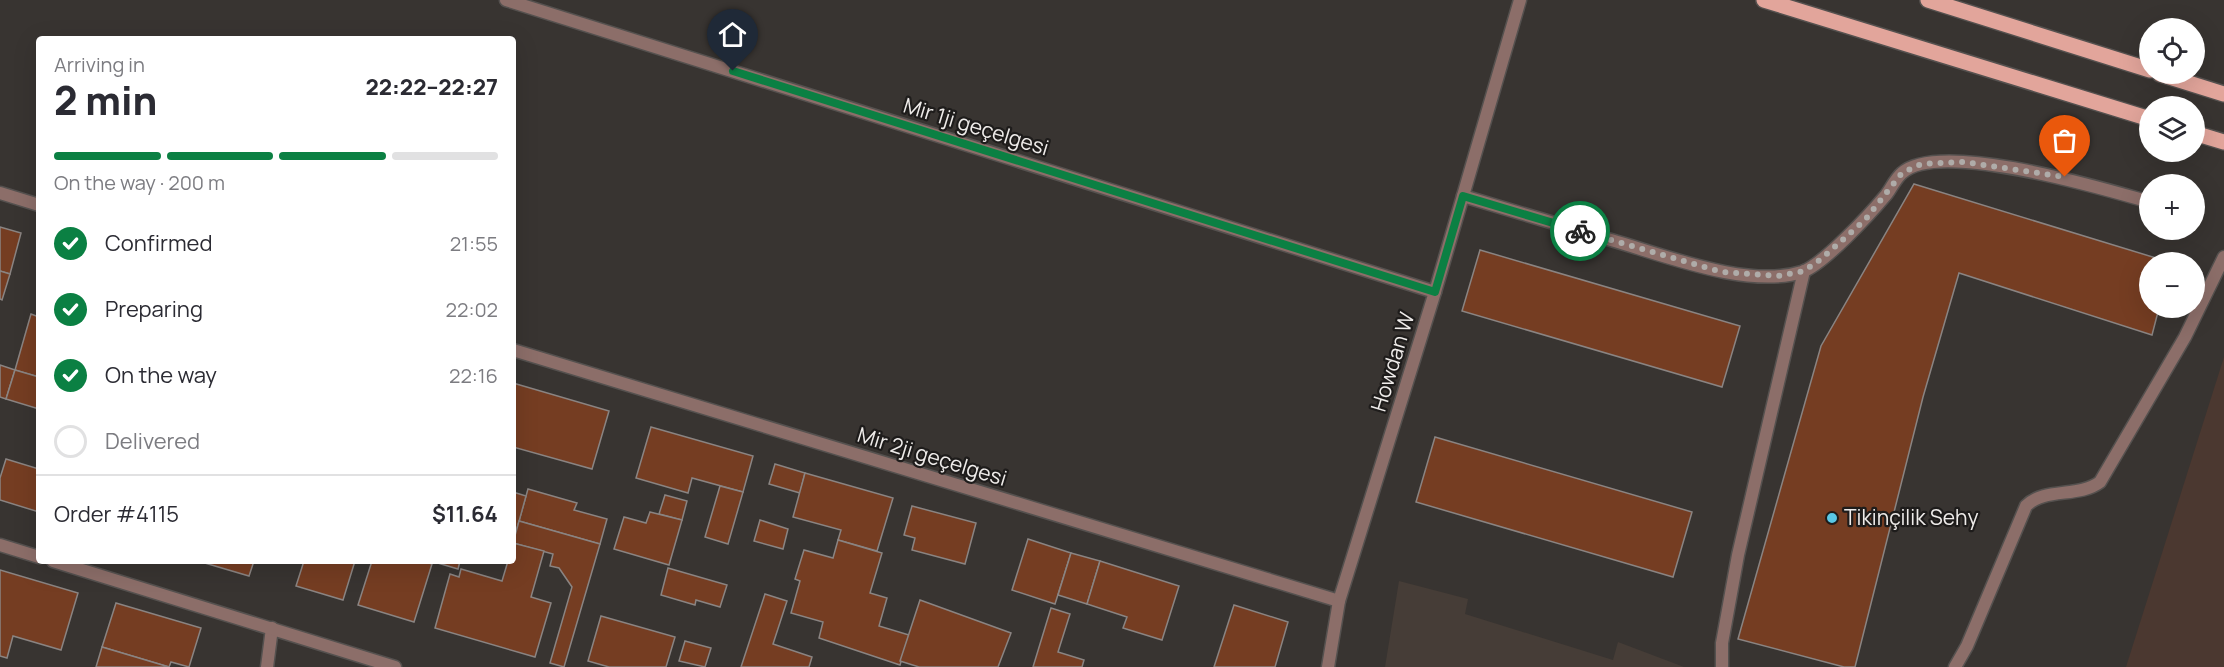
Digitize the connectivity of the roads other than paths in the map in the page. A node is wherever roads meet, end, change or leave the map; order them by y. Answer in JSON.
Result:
{"nodes":[{"id":1,"x":506,"y":0,"type":"edge"},
{"id":2,"x":1520,"y":0,"type":"edge"},
{"id":3,"x":1764,"y":0,"type":"edge"},
{"id":4,"x":1928,"y":0,"type":"edge"},
{"id":5,"x":2139,"y":67,"type":"edge"},
{"id":6,"x":2192,"y":84,"type":"edge"},
{"id":7,"x":2224,"y":94,"type":"edge"},
{"id":8,"x":2139,"y":116,"type":"edge"},
{"id":9,"x":2205,"y":136,"type":"edge"},
{"id":10,"x":2224,"y":142,"type":"edge"},
{"id":11,"x":0,"y":194,"type":"edge"},
{"id":12,"x":1463,"y":196,"type":"junction"},
{"id":13,"x":2139,"y":199,"type":"edge"},
{"id":14,"x":36,"y":204,"type":"edge"},
{"id":15,"x":2224,"y":257,"type":"edge"},
{"id":16,"x":1804,"y":271,"type":"junction"},
{"id":17,"x":1435,"y":292,"type":"junction"},
{"id":18,"x":516,"y":351,"type":"edge"},
{"id":19,"x":0,"y":545,"type":"edge"},
{"id":20,"x":36,"y":556,"type":"edge"},
{"id":21,"x":63,"y":564,"type":"edge"},
{"id":22,"x":1339,"y":602,"type":"junction"},
{"id":23,"x":272,"y":628,"type":"junction"},
{"id":24,"x":267,"y":667,"type":"edge"},
{"id":25,"x":395,"y":667,"type":"edge"},
{"id":26,"x":1328,"y":667,"type":"edge"},
{"id":27,"x":1722,"y":667,"type":"edge"},
{"id":28,"x":1955,"y":667,"type":"edge"}],
"edges":[{"from":1,"to":17,"type":"street","name":"Mir 1ji geçelgesi"},
{"from":2,"to":12,"type":"street","name":"Howdan W"},
{"from":3,"to":8,"type":"main road"},
{"from":4,"to":5,"type":"main road"},
{"from":6,"to":7,"type":"main road"},
{"from":9,"to":10,"type":"main road"},
{"from":11,"to":14,"type":"street"},
{"from":12,"to":16,"type":"street"},
{"from":12,"to":17,"type":"street","name":"Howdan W"},
{"from":13,"to":16,"type":"street"},
{"from":15,"to":28,"type":"street"},
{"from":16,"to":27,"type":"street"},
{"from":17,"to":22,"type":"street","name":"Howdan W"},
{"from":18,"to":22,"type":"street","name":"Mir 2ji geçelgesi"},
{"from":19,"to":20,"type":"street"},
{"from":21,"to":23,"type":"street"},
{"from":22,"to":26,"type":"street","name":"Howdan W"},
{"from":23,"to":24,"type":"street"},
{"from":23,"to":25,"type":"street"}]}
